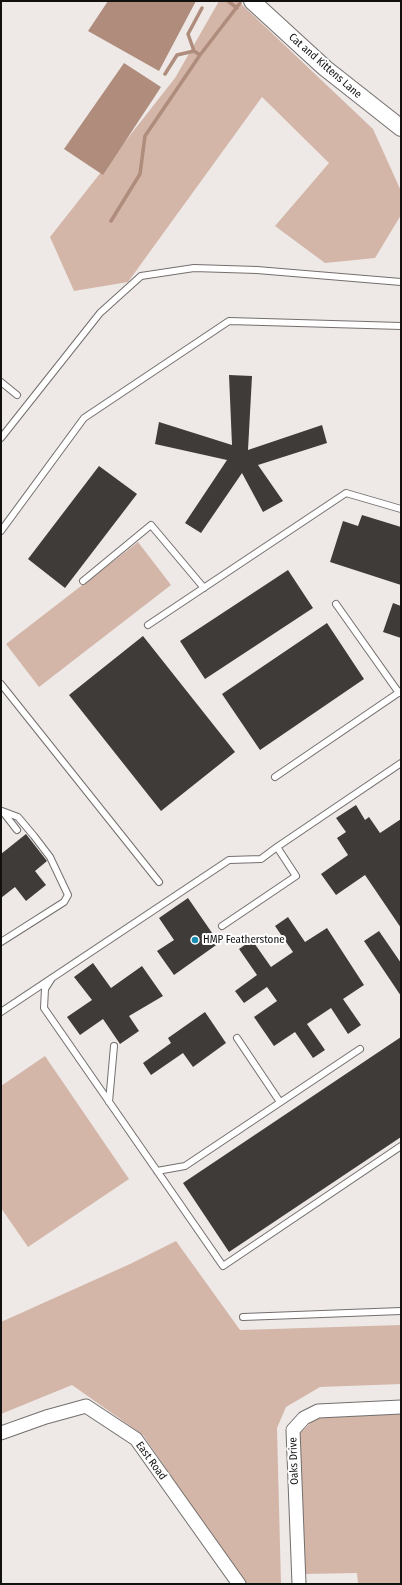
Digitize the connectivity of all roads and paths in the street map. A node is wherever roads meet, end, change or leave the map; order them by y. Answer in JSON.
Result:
{"nodes":[{"id":1,"x":252,"y":1,"type":"edge"},
{"id":2,"x":401,"y":128,"type":"edge"},
{"id":3,"x":401,"y":282,"type":"edge"},
{"id":4,"x":401,"y":326,"type":"edge"},
{"id":5,"x":1,"y":382,"type":"edge"},
{"id":6,"x":17,"y":395,"type":"dead end"},
{"id":7,"x":1,"y":438,"type":"edge"},
{"id":8,"x":401,"y":509,"type":"edge"},
{"id":9,"x":1,"y":531,"type":"edge"},
{"id":10,"x":83,"y":581,"type":"dead end"},
{"id":11,"x":204,"y":588,"type":"junction"},
{"id":12,"x":336,"y":604,"type":"dead end"},
{"id":13,"x":148,"y":625,"type":"dead end"},
{"id":14,"x":1,"y":684,"type":"edge"},
{"id":15,"x":400,"y":692,"type":"edge"},
{"id":16,"x":401,"y":763,"type":"edge"},
{"id":17,"x":275,"y":777,"type":"dead end"},
{"id":18,"x":2,"y":810,"type":"edge"},
{"id":19,"x":18,"y":830,"type":"dead end"},
{"id":20,"x":277,"y":847,"type":"junction"},
{"id":21,"x":159,"y":882,"type":"dead end"},
{"id":22,"x":222,"y":926,"type":"dead end"},
{"id":23,"x":1,"y":942,"type":"edge"},
{"id":24,"x":52,"y":978,"type":"junction"},
{"id":25,"x":1,"y":1012,"type":"edge"},
{"id":26,"x":237,"y":1038,"type":"dead end"},
{"id":27,"x":114,"y":1046,"type":"dead end"},
{"id":28,"x":360,"y":1049,"type":"dead end"},
{"id":29,"x":109,"y":1102,"type":"junction"},
{"id":30,"x":280,"y":1102,"type":"junction"},
{"id":31,"x":401,"y":1146,"type":"edge"},
{"id":32,"x":157,"y":1171,"type":"junction"},
{"id":33,"x":401,"y":1311,"type":"edge"},
{"id":34,"x":243,"y":1317,"type":"dead end"},
{"id":35,"x":401,"y":1407,"type":"edge"},
{"id":36,"x":1,"y":1433,"type":"edge"},
{"id":37,"x":239,"y":1584,"type":"edge"},
{"id":38,"x":299,"y":1584,"type":"edge"}],
"edges":[{"from":1,"to":2,"type":"street","name":"Cat and Kittens Lane"},
{"from":3,"to":7,"type":"lane"},
{"from":4,"to":9,"type":"lane"},
{"from":5,"to":6,"type":"lane"},
{"from":8,"to":11,"type":"lane"},
{"from":10,"to":11,"type":"lane"},
{"from":11,"to":13,"type":"lane"},
{"from":12,"to":15,"type":"lane"},
{"from":14,"to":21,"type":"lane"},
{"from":15,"to":17,"type":"lane"},
{"from":16,"to":20,"type":"lane"},
{"from":18,"to":19,"type":"lane"},
{"from":18,"to":23,"type":"lane"},
{"from":20,"to":22,"type":"lane"},
{"from":20,"to":24,"type":"lane"},
{"from":24,"to":25,"type":"lane"},
{"from":24,"to":29,"type":"lane"},
{"from":26,"to":30,"type":"lane"},
{"from":27,"to":29,"type":"lane"},
{"from":28,"to":30,"type":"lane"},
{"from":29,"to":32,"type":"lane"},
{"from":30,"to":32,"type":"lane"},
{"from":31,"to":32,"type":"lane"},
{"from":33,"to":34,"type":"lane"},
{"from":35,"to":38,"type":"street","name":"Oaks Drive"},
{"from":36,"to":37,"type":"street","name":"East Road"}]}
